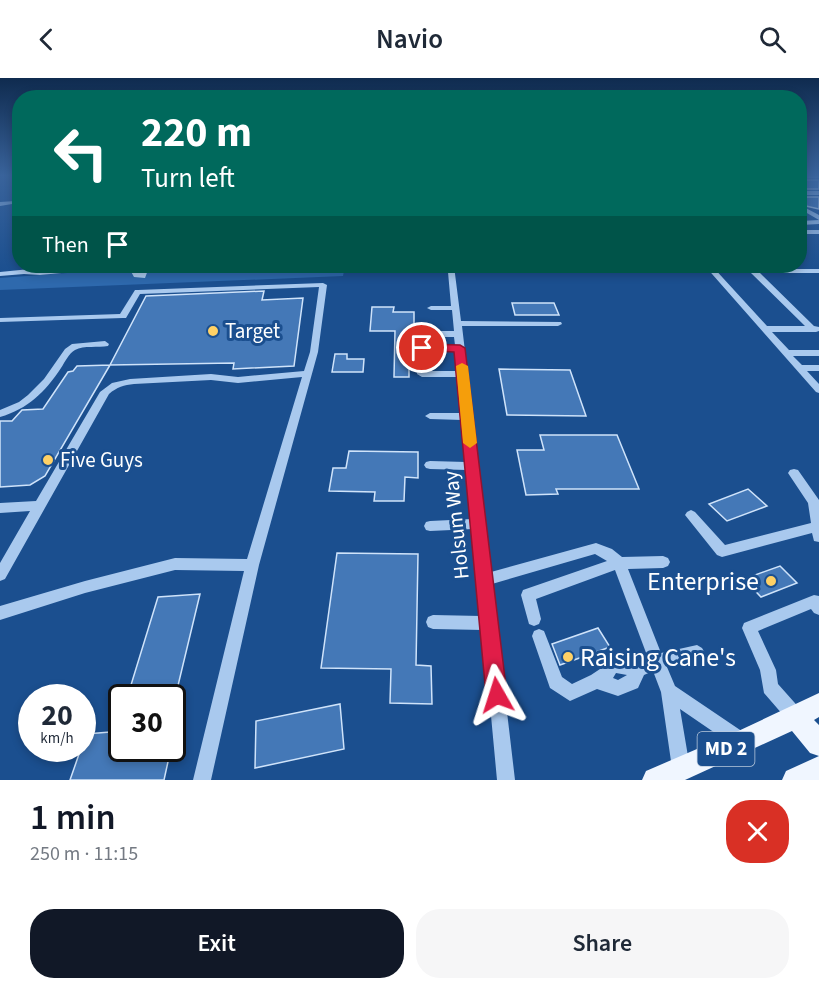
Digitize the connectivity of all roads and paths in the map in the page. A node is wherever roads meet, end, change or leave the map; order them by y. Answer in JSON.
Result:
{"nodes":[{"id":1,"x":137,"y":273,"type":"edge"},
{"id":2,"x":143,"y":273,"type":"edge"},
{"id":3,"x":452,"y":273,"type":"edge"},
{"id":4,"x":715,"y":273,"type":"edge"},
{"id":5,"x":757,"y":273,"type":"edge"},
{"id":6,"x":142,"y":276,"type":"junction"},
{"id":7,"x":138,"y":292,"type":"junction"},
{"id":8,"x":430,"y":308,"type":"dead end"},
{"id":9,"x":455,"y":308,"type":"junction"},
{"id":10,"x":0,"y":320,"type":"edge"},
{"id":11,"x":456,"y":323,"type":"junction"},
{"id":12,"x":558,"y":324,"type":"dead end"},
{"id":13,"x":765,"y":329,"type":"junction"},
{"id":14,"x":816,"y":329,"type":"edge"},
{"id":15,"x":432,"y":334,"type":"dead end"},
{"id":16,"x":458,"y":334,"type":"junction"},
{"id":17,"x":105,"y":344,"type":"dead end"},
{"id":18,"x":460,"y":348,"type":"junction"},
{"id":19,"x":786,"y":353,"type":"junction"},
{"id":20,"x":819,"y":353,"type":"edge"},
{"id":21,"x":800,"y":368,"type":"junction"},
{"id":22,"x":819,"y":368,"type":"edge"},
{"id":23,"x":308,"y":374,"type":"junction"},
{"id":24,"x":462,"y":374,"type":"junction"},
{"id":25,"x":819,"y":390,"type":"edge"},
{"id":26,"x":0,"y":414,"type":"edge"},
{"id":27,"x":430,"y":416,"type":"dead end"},
{"id":28,"x":467,"y":417,"type":"junction"},
{"id":29,"x":430,"y":465,"type":"dead end"},
{"id":30,"x":472,"y":466,"type":"junction"},
{"id":31,"x":794,"y":473,"type":"dead end"},
{"id":32,"x":38,"y":506,"type":"junction"},
{"id":33,"x":0,"y":508,"type":"edge"},
{"id":34,"x":692,"y":515,"type":"dead end"},
{"id":35,"x":478,"y":524,"type":"junction"},
{"id":36,"x":430,"y":526,"type":"dead end"},
{"id":37,"x":818,"y":532,"type":"edge"},
{"id":38,"x":663,"y":562,"type":"dead end"},
{"id":39,"x":619,"y":563,"type":"junction"},
{"id":40,"x":252,"y":565,"type":"junction"},
{"id":41,"x":0,"y":575,"type":"edge"},
{"id":42,"x":484,"y":580,"type":"junction"},
{"id":43,"x":819,"y":608,"type":"edge"},
{"id":44,"x":0,"y":613,"type":"edge"},
{"id":45,"x":534,"y":619,"type":"dead end"},
{"id":46,"x":433,"y":622,"type":"dead end"},
{"id":47,"x":489,"y":623,"type":"junction"},
{"id":48,"x":539,"y":636,"type":"dead end"},
{"id":49,"x":697,"y":652,"type":"dead end"},
{"id":50,"x":657,"y":662,"type":"junction"},
{"id":51,"x":639,"y":669,"type":"junction"},
{"id":52,"x":609,"y":673,"type":"junction"},
{"id":53,"x":669,"y":692,"type":"junction"},
{"id":54,"x":819,"y":705,"type":"edge"},
{"id":55,"x":796,"y":717,"type":"junction"},
{"id":56,"x":743,"y":742,"type":"junction"},
{"id":57,"x":819,"y":744,"type":"edge"},
{"id":58,"x":681,"y":769,"type":"junction"},
{"id":59,"x":819,"y":769,"type":"edge"},
{"id":60,"x":202,"y":780,"type":"edge"},
{"id":61,"x":506,"y":780,"type":"edge"},
{"id":62,"x":655,"y":780,"type":"edge"},
{"id":63,"x":795,"y":780,"type":"edge"}],
"edges":[{"from":1,"to":6,"type":"street"},
{"from":2,"to":6,"type":"street"},
{"from":3,"to":9,"type":"street","name":"Holsum Way"},
{"from":4,"to":13,"type":"street"},
{"from":5,"to":14,"type":"street"},
{"from":6,"to":7,"type":"street"},
{"from":7,"to":10,"type":"street"},
{"from":7,"to":23,"type":"street"},
{"from":8,"to":9,"type":"street"},
{"from":9,"to":11,"type":"street","name":"Holsum Way"},
{"from":11,"to":12,"type":"street"},
{"from":11,"to":16,"type":"street","name":"Holsum Way"},
{"from":13,"to":14,"type":"street"},
{"from":13,"to":19,"type":"street"},
{"from":15,"to":16,"type":"street"},
{"from":16,"to":18,"type":"street","name":"Holsum Way"},
{"from":17,"to":26,"type":"street"},
{"from":18,"to":24,"type":"street","name":"Holsum Way"},
{"from":18,"to":24,"type":"street"},
{"from":19,"to":20,"type":"street"},
{"from":19,"to":21,"type":"street"},
{"from":21,"to":22,"type":"street"},
{"from":21,"to":25,"type":"street"},
{"from":23,"to":32,"type":"street"},
{"from":23,"to":40,"type":"street"},
{"from":24,"to":28,"type":"street","name":"Holsum Way"},
{"from":27,"to":28,"type":"street"},
{"from":28,"to":30,"type":"street","name":"Holsum Way"},
{"from":29,"to":30,"type":"street"},
{"from":30,"to":35,"type":"street","name":"Holsum Way"},
{"from":31,"to":37,"type":"street"},
{"from":32,"to":33,"type":"street"},
{"from":32,"to":41,"type":"street"},
{"from":34,"to":37,"type":"street"},
{"from":35,"to":36,"type":"street"},
{"from":35,"to":42,"type":"street","name":"Holsum Way"},
{"from":38,"to":39,"type":"street"},
{"from":39,"to":42,"type":"street"},
{"from":39,"to":45,"type":"street"},
{"from":39,"to":50,"type":"street"},
{"from":40,"to":44,"type":"street"},
{"from":40,"to":60,"type":"street"},
{"from":42,"to":47,"type":"street","name":"Holsum Way"},
{"from":43,"to":55,"type":"street"},
{"from":46,"to":47,"type":"street"},
{"from":47,"to":61,"type":"street","name":"Holsum Way"},
{"from":48,"to":52,"type":"street"},
{"from":49,"to":50,"type":"street"},
{"from":50,"to":51,"type":"street"},
{"from":50,"to":53,"type":"street"},
{"from":51,"to":52,"type":"street"},
{"from":51,"to":52,"type":"street"},
{"from":53,"to":56,"type":"street"},
{"from":53,"to":58,"type":"street"},
{"from":54,"to":55,"type":"main road","number":"MD 2"},
{"from":55,"to":56,"type":"main road","number":"MD 2"},
{"from":55,"to":57,"type":"main road"},
{"from":56,"to":58,"type":"main road","number":"MD 2"},
{"from":58,"to":62,"type":"main road","number":"MD 2"},
{"from":59,"to":63,"type":"main road"}]}
